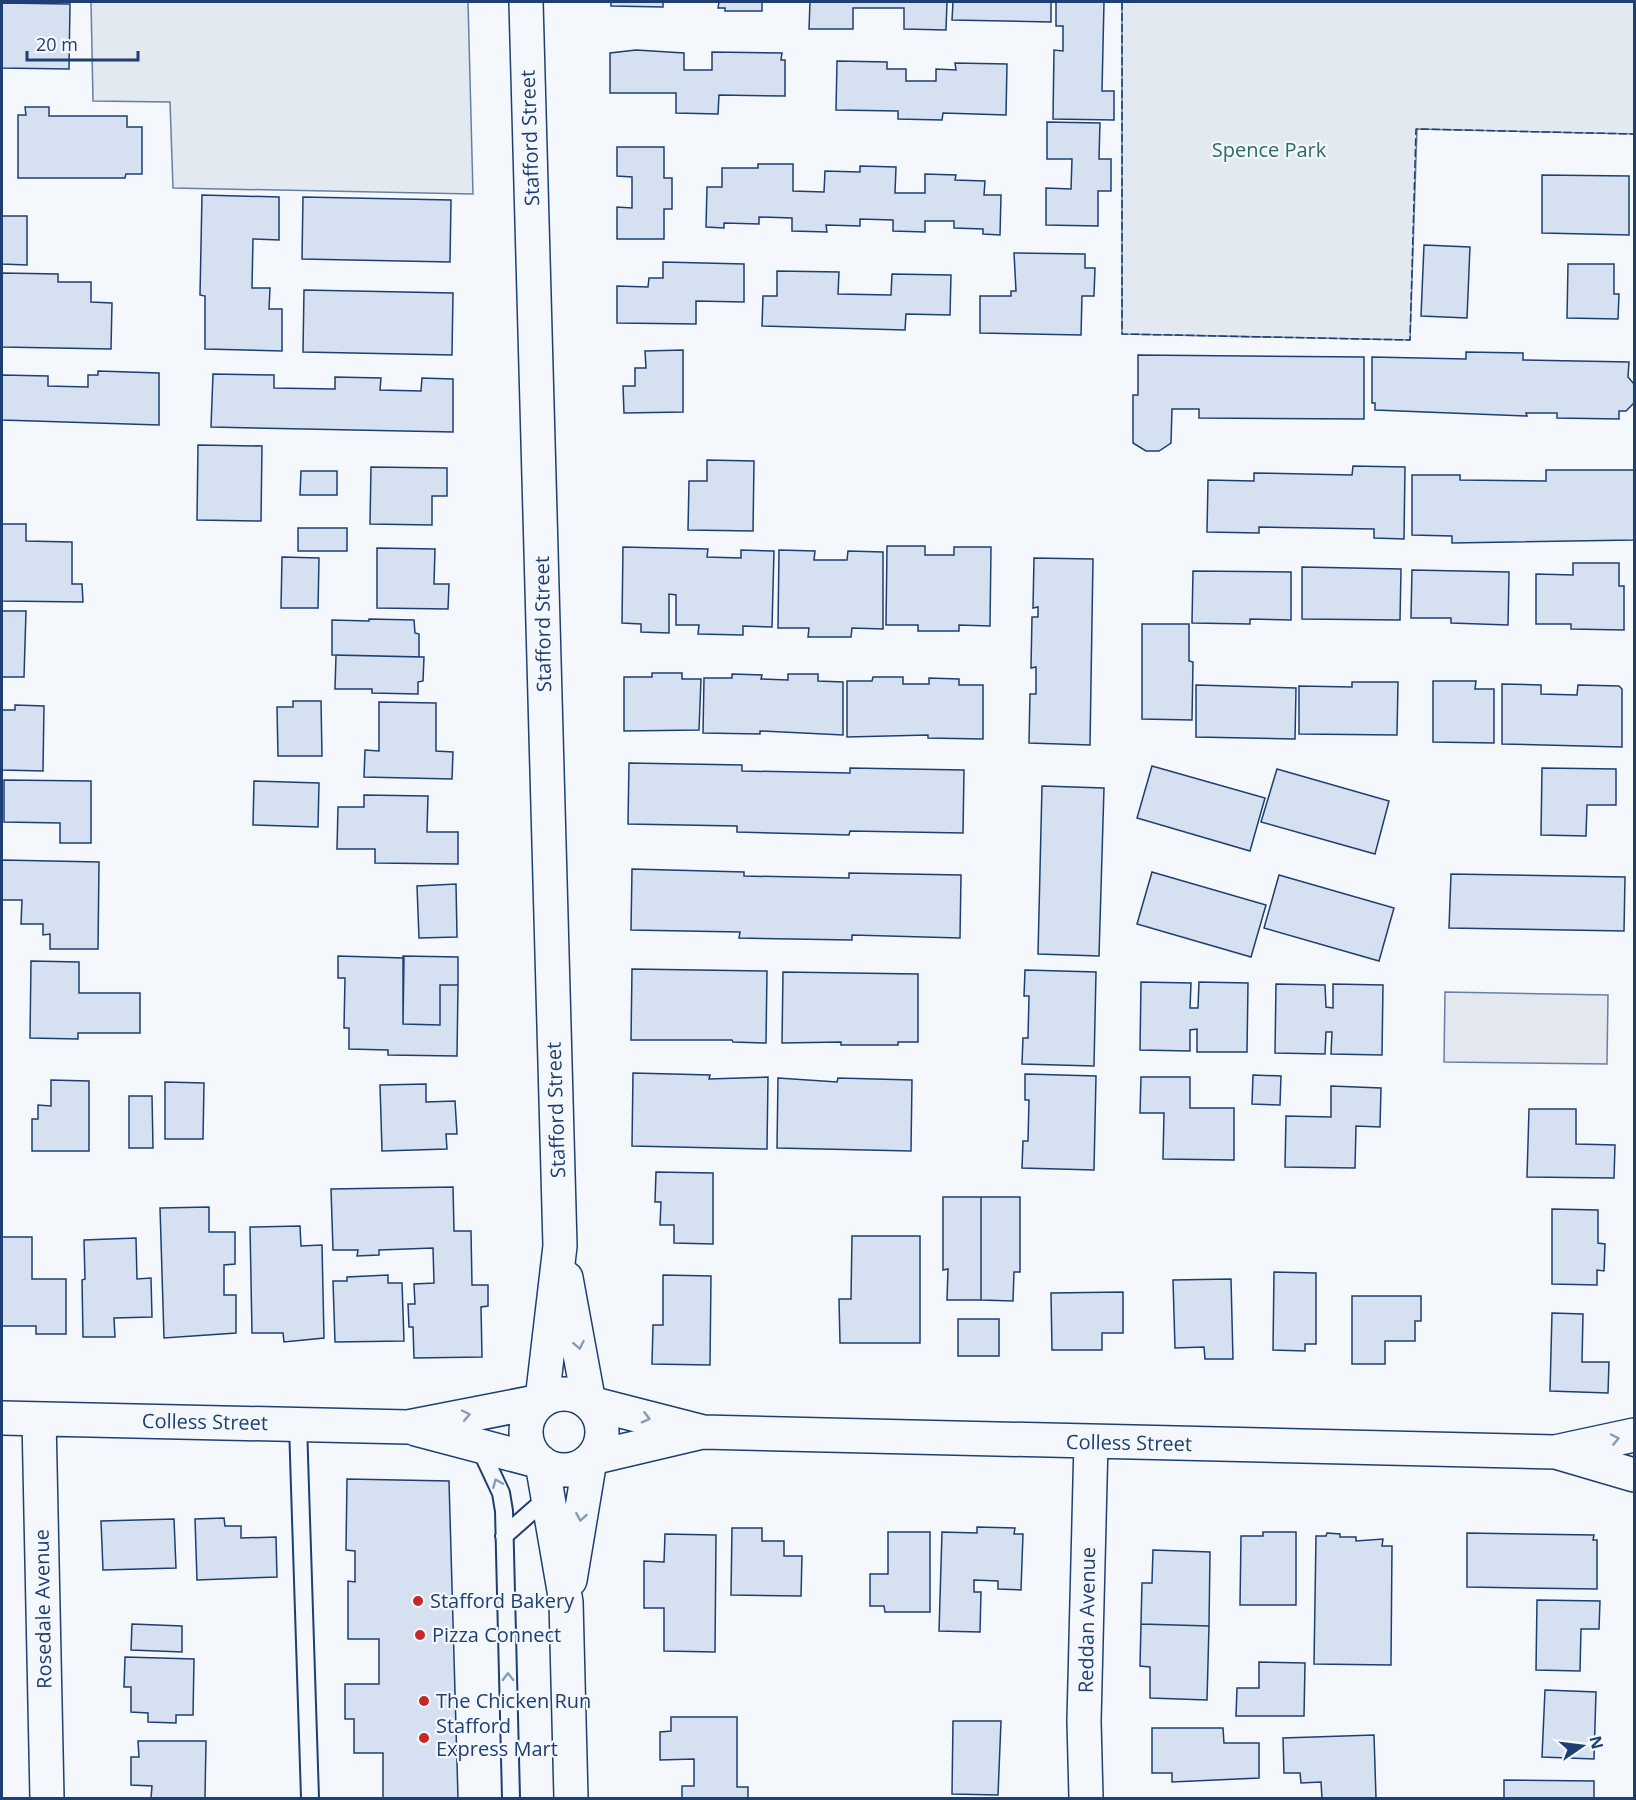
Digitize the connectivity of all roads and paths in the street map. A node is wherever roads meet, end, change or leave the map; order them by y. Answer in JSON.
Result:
{"nodes":[{"id":1,"x":526,"y":2,"type":"edge"},
{"id":2,"x":560,"y":1246,"type":"junction"},
{"id":3,"x":542,"y":1401,"type":"junction"},
{"id":4,"x":589,"y":1403,"type":"junction"},
{"id":5,"x":2,"y":1418,"type":"edge"},
{"id":6,"x":39,"y":1419,"type":"junction"},
{"id":7,"x":298,"y":1425,"type":"junction"},
{"id":8,"x":408,"y":1427,"type":"junction"},
{"id":9,"x":703,"y":1432,"type":"junction"},
{"id":10,"x":1635,"y":1435,"type":"edge"},
{"id":11,"x":1091,"y":1442,"type":"junction"},
{"id":12,"x":479,"y":1446,"type":"junction"},
{"id":13,"x":1555,"y":1452,"type":"junction"},
{"id":14,"x":591,"y":1459,"type":"junction"},
{"id":15,"x":541,"y":1462,"type":"junction"},
{"id":16,"x":1635,"y":1475,"type":"edge"},
{"id":17,"x":547,"y":1498,"type":"junction"},
{"id":18,"x":504,"y":1536,"type":"junction"},
{"id":19,"x":566,"y":1602,"type":"junction"},
{"id":20,"x":47,"y":1798,"type":"edge"},
{"id":21,"x":310,"y":1798,"type":"edge"},
{"id":22,"x":511,"y":1798,"type":"edge"},
{"id":23,"x":571,"y":1798,"type":"edge"},
{"id":24,"x":1086,"y":1798,"type":"edge"}],
"edges":[{"from":1,"to":2,"type":"street","name":"Stafford Street"},
{"from":2,"to":3,"type":"street","name":"Stafford Street"},
{"from":2,"to":4,"type":"street","name":"Stafford Street","one_way":true},
{"from":3,"to":4,"type":"street"},
{"from":8,"to":3,"type":"street","name":"Colless Street","one_way":true},
{"from":3,"to":15,"type":"street"},
{"from":4,"to":9,"type":"street","name":"Colless Street","one_way":true},
{"from":4,"to":14,"type":"street"},
{"from":5,"to":6,"type":"street","name":"Colless Street"},
{"from":6,"to":7,"type":"street","name":"Colless Street"},
{"from":6,"to":20,"type":"street","name":"Rosedale Avenue"},
{"from":7,"to":8,"type":"street","name":"Colless Street"},
{"from":7,"to":21,"type":"lane"},
{"from":8,"to":12,"type":"street","name":"Colless Street"},
{"from":9,"to":11,"type":"street","name":"Colless Street"},
{"from":9,"to":14,"type":"street","name":"Colless Street"},
{"from":13,"to":10,"type":"street","name":"Colless Street","one_way":true},
{"from":11,"to":13,"type":"street","name":"Colless Street"},
{"from":11,"to":24,"type":"street","name":"Reddan Avenue"},
{"from":12,"to":15,"type":"street","name":"Colless Street"},
{"from":18,"to":12,"type":"lane","one_way":true},
{"from":13,"to":16,"type":"street","name":"Colless Street"},
{"from":14,"to":15,"type":"street"},
{"from":14,"to":19,"type":"street","one_way":true},
{"from":15,"to":17,"type":"street"},
{"from":17,"to":18,"type":"lane"},
{"from":17,"to":19,"type":"street"},
{"from":22,"to":18,"type":"lane","one_way":true},
{"from":19,"to":23,"type":"street"}]}
